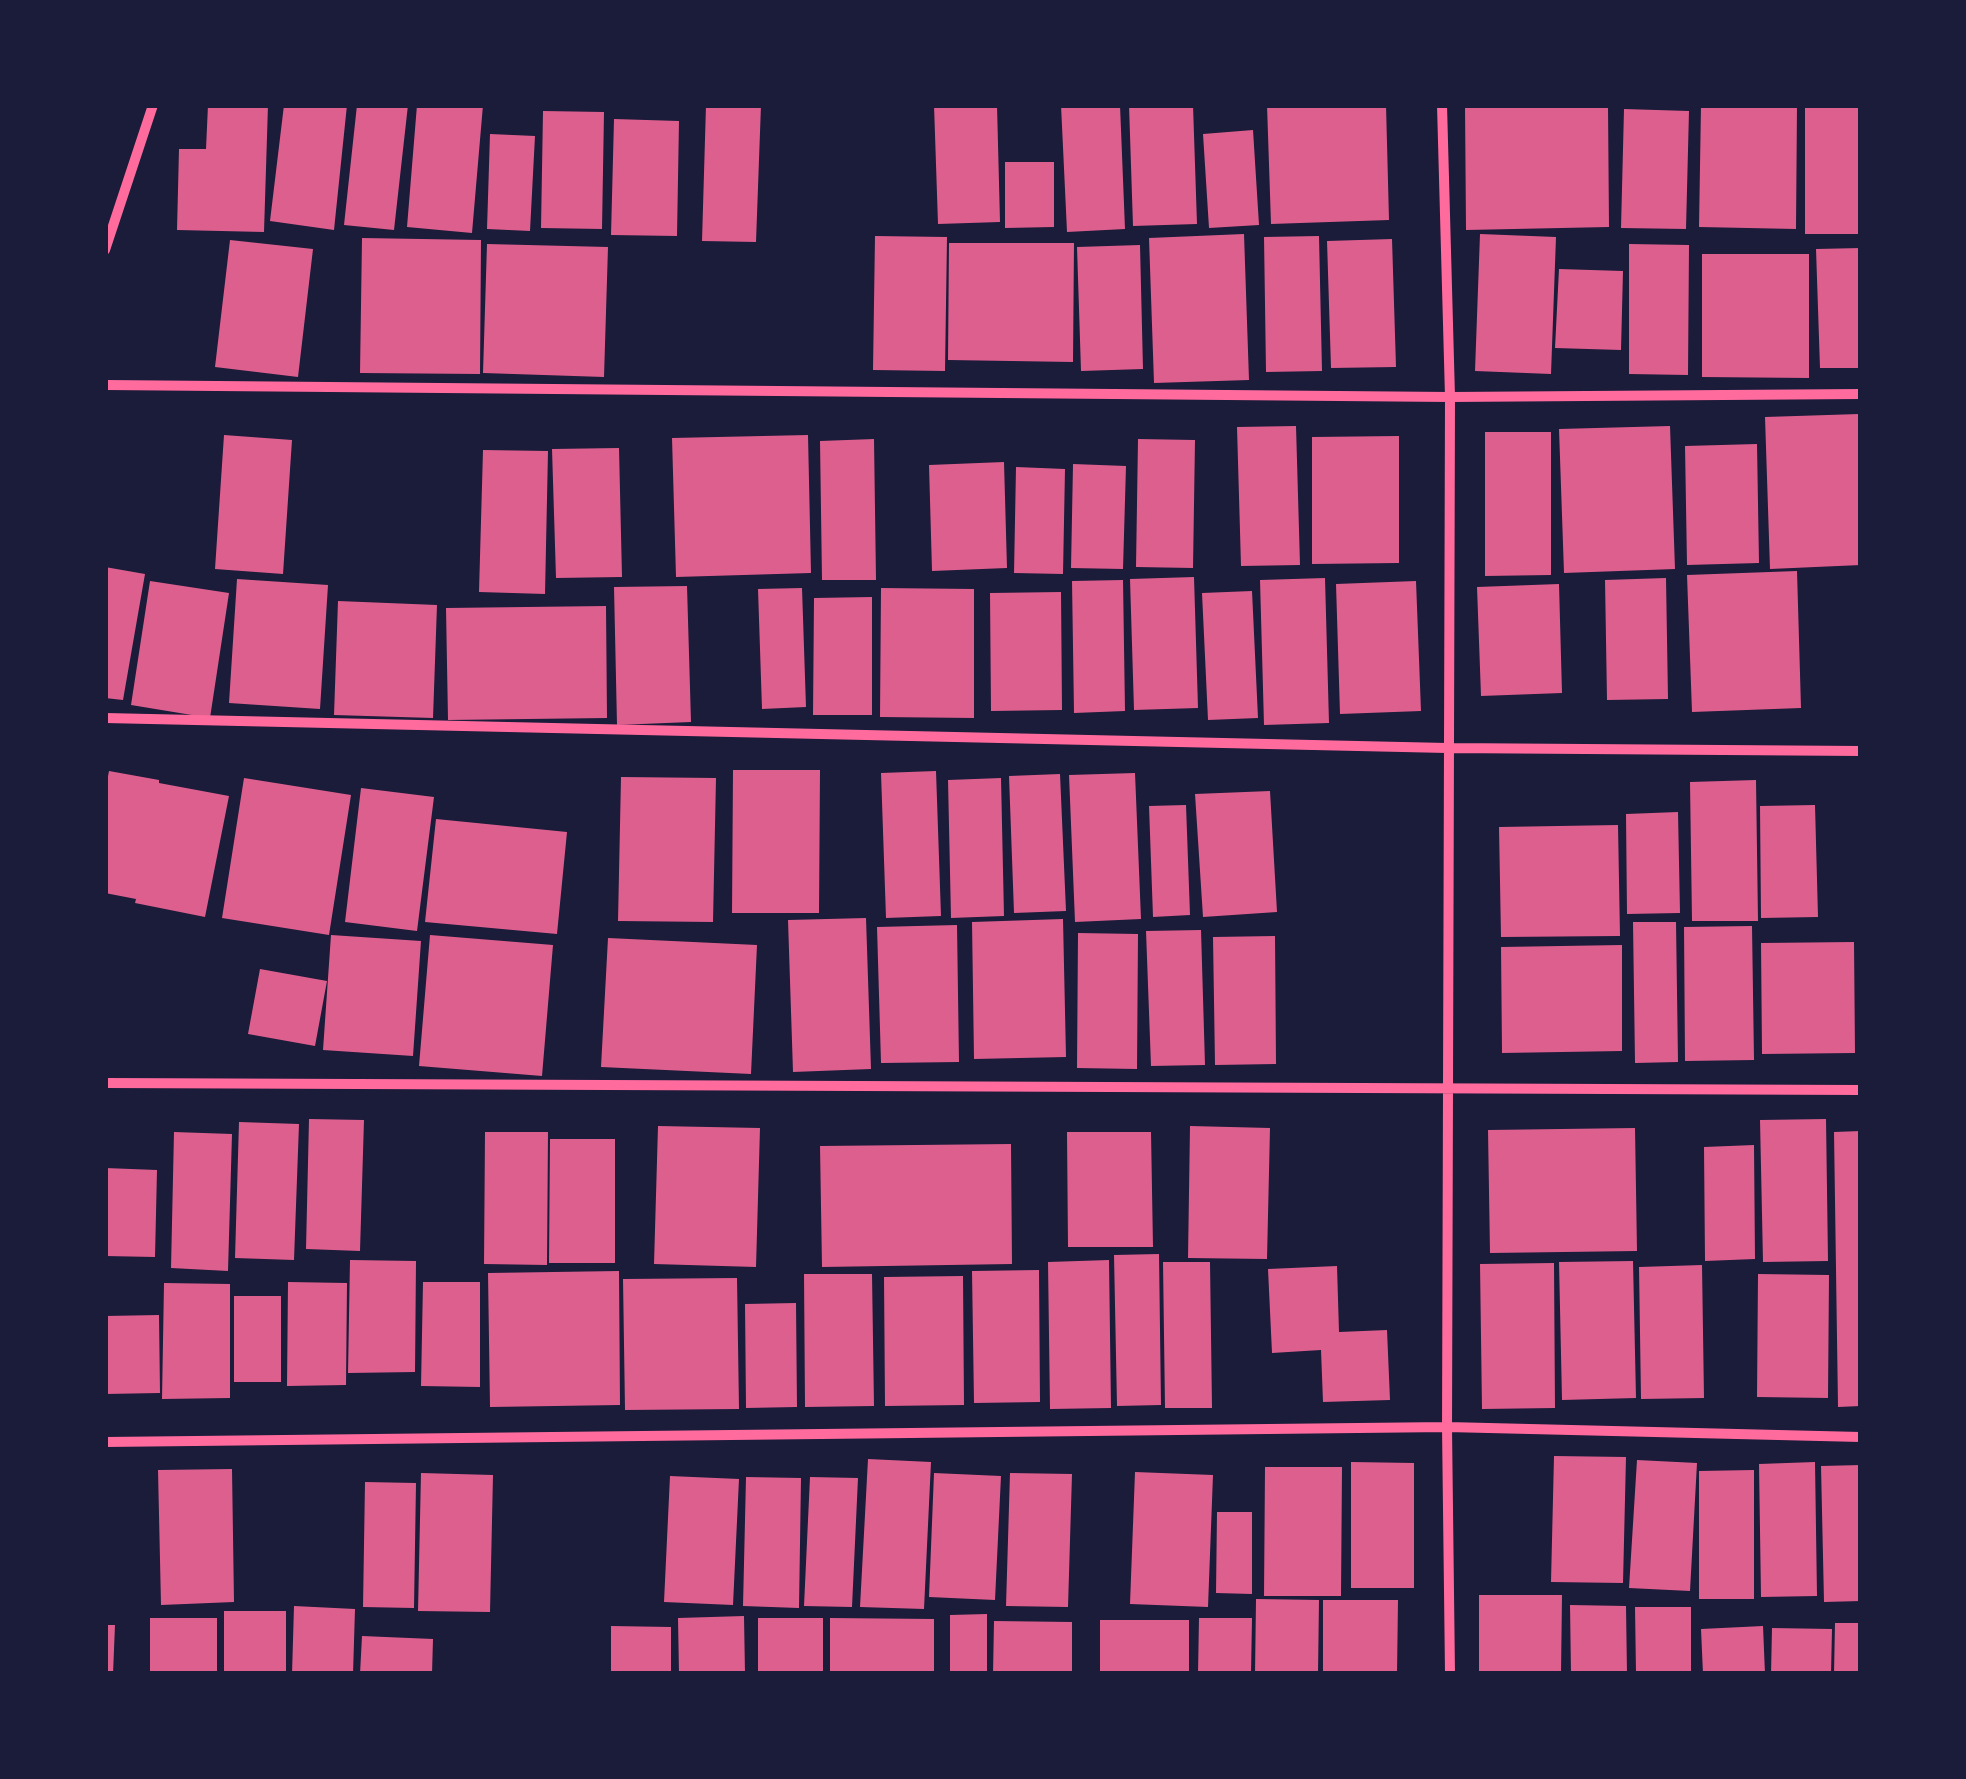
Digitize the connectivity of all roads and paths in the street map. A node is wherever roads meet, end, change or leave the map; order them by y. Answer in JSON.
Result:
{"nodes":[{"id":1,"x":153,"y":105,"type":"edge"},
{"id":2,"x":1442,"y":105,"type":"edge"},
{"id":3,"x":108,"y":229,"type":"edge"},
{"id":4,"x":105,"y":250,"type":"edge"},
{"id":5,"x":105,"y":385,"type":"edge"},
{"id":6,"x":1861,"y":394,"type":"edge"},
{"id":7,"x":1450,"y":397,"type":"junction"},
{"id":8,"x":105,"y":718,"type":"edge"},
{"id":9,"x":1447,"y":748,"type":"junction"},
{"id":10,"x":1861,"y":751,"type":"edge"},
{"id":11,"x":105,"y":1084,"type":"edge"},
{"id":12,"x":1446,"y":1089,"type":"junction"},
{"id":13,"x":1861,"y":1090,"type":"edge"},
{"id":14,"x":1447,"y":1427,"type":"junction"},
{"id":15,"x":1861,"y":1437,"type":"edge"},
{"id":16,"x":105,"y":1442,"type":"edge"},
{"id":17,"x":1450,"y":1674,"type":"edge"}],
"edges":[{"from":1,"to":3,"type":"street"},
{"from":2,"to":7,"type":"street"},
{"from":3,"to":4,"type":"street"},
{"from":5,"to":7,"type":"street"},
{"from":6,"to":7,"type":"street"},
{"from":7,"to":9,"type":"street"},
{"from":8,"to":9,"type":"street"},
{"from":9,"to":10,"type":"street"},
{"from":9,"to":12,"type":"street"},
{"from":11,"to":12,"type":"street"},
{"from":12,"to":13,"type":"street"},
{"from":12,"to":14,"type":"street"},
{"from":14,"to":15,"type":"street"},
{"from":14,"to":16,"type":"street"},
{"from":14,"to":17,"type":"street"}]}
